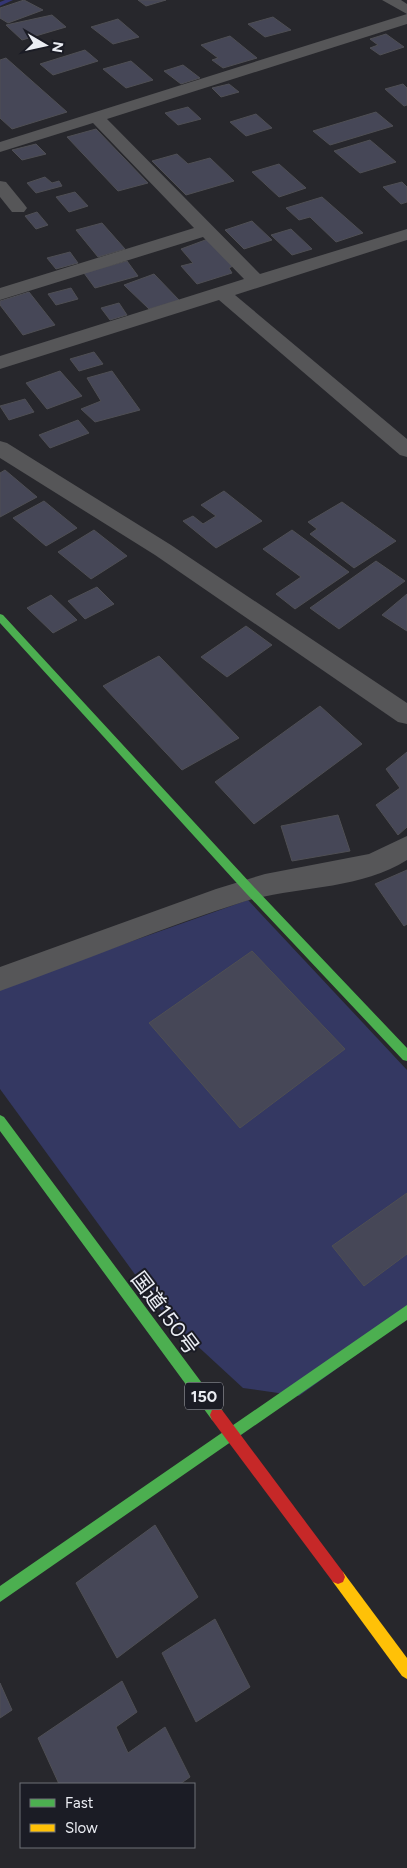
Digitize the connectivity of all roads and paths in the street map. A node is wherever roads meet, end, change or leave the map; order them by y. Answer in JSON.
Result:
{"nodes":[{"id":1,"x":390,"y":0,"type":"edge"},
{"id":2,"x":407,"y":10,"type":"edge"},
{"id":3,"x":407,"y":19,"type":"edge"},
{"id":4,"x":96,"y":117,"type":"junction"},
{"id":5,"x":0,"y":147,"type":"edge"},
{"id":6,"x":0,"y":186,"type":"edge"},
{"id":7,"x":18,"y":208,"type":"dead end"},
{"id":8,"x":206,"y":230,"type":"junction"},
{"id":9,"x":407,"y":234,"type":"edge"},
{"id":10,"x":257,"y":282,"type":"junction"},
{"id":11,"x":222,"y":293,"type":"junction"},
{"id":12,"x":0,"y":294,"type":"edge"},
{"id":13,"x":0,"y":363,"type":"edge"},
{"id":14,"x":0,"y":448,"type":"edge"},
{"id":15,"x":407,"y":450,"type":"edge"},
{"id":16,"x":0,"y":618,"type":"edge"},
{"id":17,"x":407,"y":715,"type":"edge"},
{"id":18,"x":407,"y":847,"type":"edge"},
{"id":19,"x":249,"y":889,"type":"junction"},
{"id":20,"x":0,"y":979,"type":"edge"},
{"id":21,"x":407,"y":1056,"type":"edge"},
{"id":22,"x":0,"y":1122,"type":"edge"},
{"id":23,"x":407,"y":1312,"type":"edge"},
{"id":24,"x":231,"y":1433,"type":"junction"},
{"id":25,"x":0,"y":1595,"type":"edge"},
{"id":26,"x":407,"y":1671,"type":"edge"}],
"edges":[{"from":1,"to":2,"type":"street"},
{"from":3,"to":4,"type":"street"},
{"from":4,"to":5,"type":"street"},
{"from":4,"to":8,"type":"street"},
{"from":6,"to":7,"type":"street"},
{"from":8,"to":10,"type":"street"},
{"from":8,"to":12,"type":"street"},
{"from":9,"to":10,"type":"street"},
{"from":10,"to":11,"type":"street"},
{"from":11,"to":13,"type":"street"},
{"from":11,"to":15,"type":"street"},
{"from":14,"to":17,"type":"street"},
{"from":16,"to":19,"type":"main road"},
{"from":18,"to":19,"type":"street"},
{"from":19,"to":20,"type":"street"},
{"from":19,"to":21,"type":"main road"},
{"from":22,"to":24,"type":"main road","name":"国道150号","number":"150"},
{"from":23,"to":24,"type":"main road"},
{"from":24,"to":25,"type":"main road"},
{"from":24,"to":26,"type":"main road","name":"国道150号","number":"150"}]}
